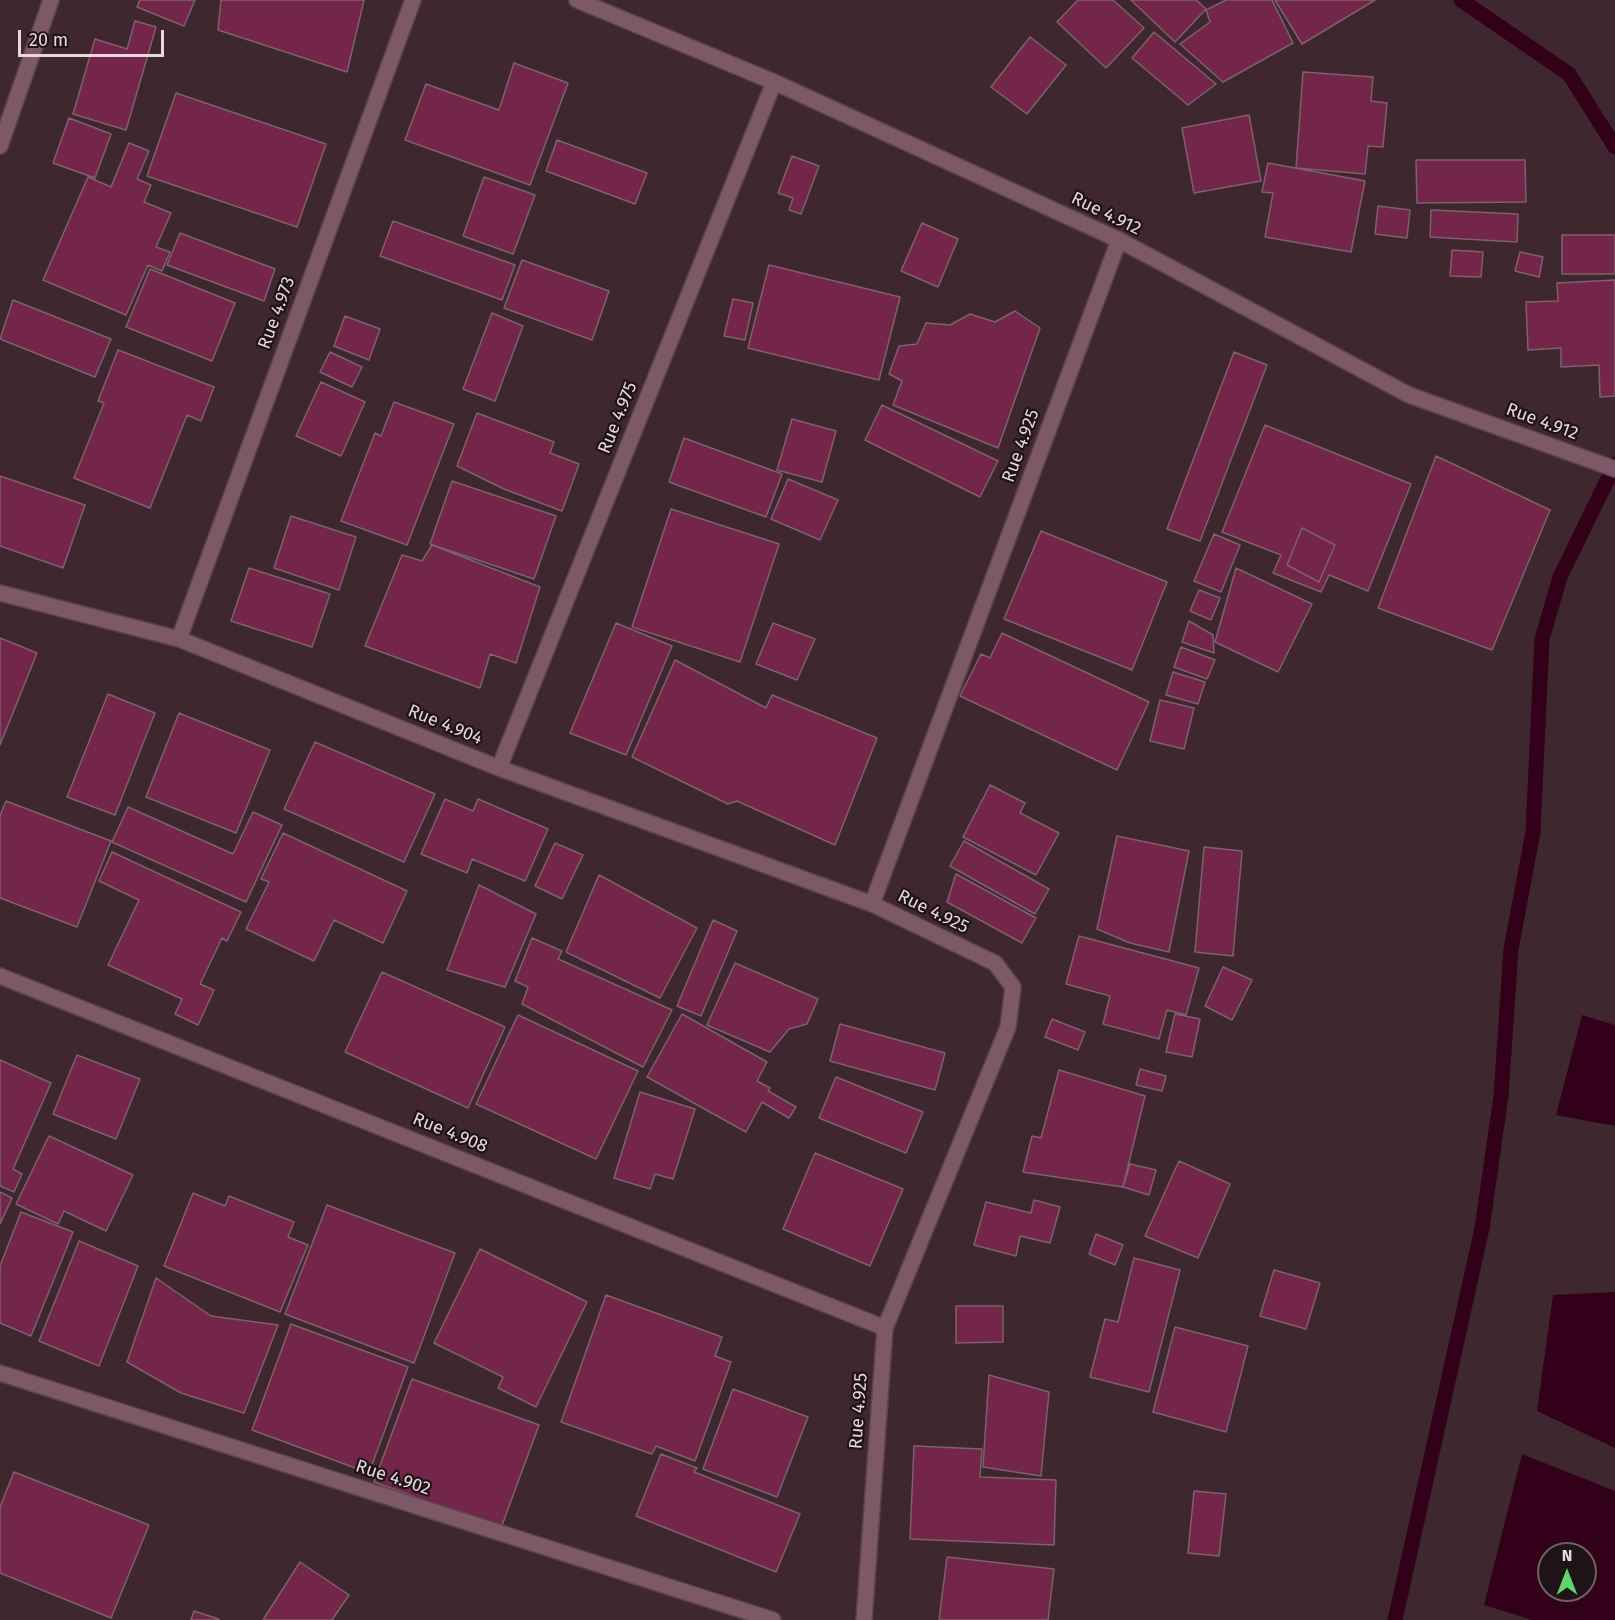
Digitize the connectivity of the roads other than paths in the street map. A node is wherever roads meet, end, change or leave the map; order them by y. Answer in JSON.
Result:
{"nodes":[{"id":1,"x":51,"y":0,"type":"edge"},
{"id":2,"x":412,"y":0,"type":"edge"},
{"id":3,"x":577,"y":0,"type":"edge"},
{"id":4,"x":774,"y":82,"type":"junction"},
{"id":5,"x":0,"y":146,"type":"edge"},
{"id":6,"x":1119,"y":240,"type":"junction"},
{"id":7,"x":1615,"y":469,"type":"edge"},
{"id":8,"x":0,"y":594,"type":"edge"},
{"id":9,"x":179,"y":639,"type":"junction"},
{"id":10,"x":499,"y":768,"type":"junction"},
{"id":11,"x":872,"y":904,"type":"junction"},
{"id":12,"x":0,"y":976,"type":"edge"},
{"id":13,"x":885,"y":1328,"type":"junction"},
{"id":14,"x":0,"y":1373,"type":"edge"},
{"id":15,"x":773,"y":1620,"type":"edge"},
{"id":16,"x":864,"y":1620,"type":"edge"}],
"edges":[{"from":1,"to":5,"type":"street"},
{"from":2,"to":9,"type":"street","name":"Rue 4.973"},
{"from":3,"to":4,"type":"street","name":"Rue 4.912"},
{"from":4,"to":6,"type":"street","name":"Rue 4.912"},
{"from":4,"to":10,"type":"street","name":"Rue 4.975"},
{"from":6,"to":7,"type":"street","name":"Rue 4.912"},
{"from":6,"to":11,"type":"street","name":"Rue 4.925"},
{"from":8,"to":9,"type":"street","name":"Rue 4.904"},
{"from":9,"to":10,"type":"street","name":"Rue 4.904"},
{"from":10,"to":11,"type":"street","name":"Rue 4.904"},
{"from":11,"to":13,"type":"street","name":"Rue 4.925"},
{"from":12,"to":13,"type":"street","name":"Rue 4.908"},
{"from":13,"to":16,"type":"street","name":"Rue 4.925"},
{"from":14,"to":15,"type":"street","name":"Rue 4.902"}]}
